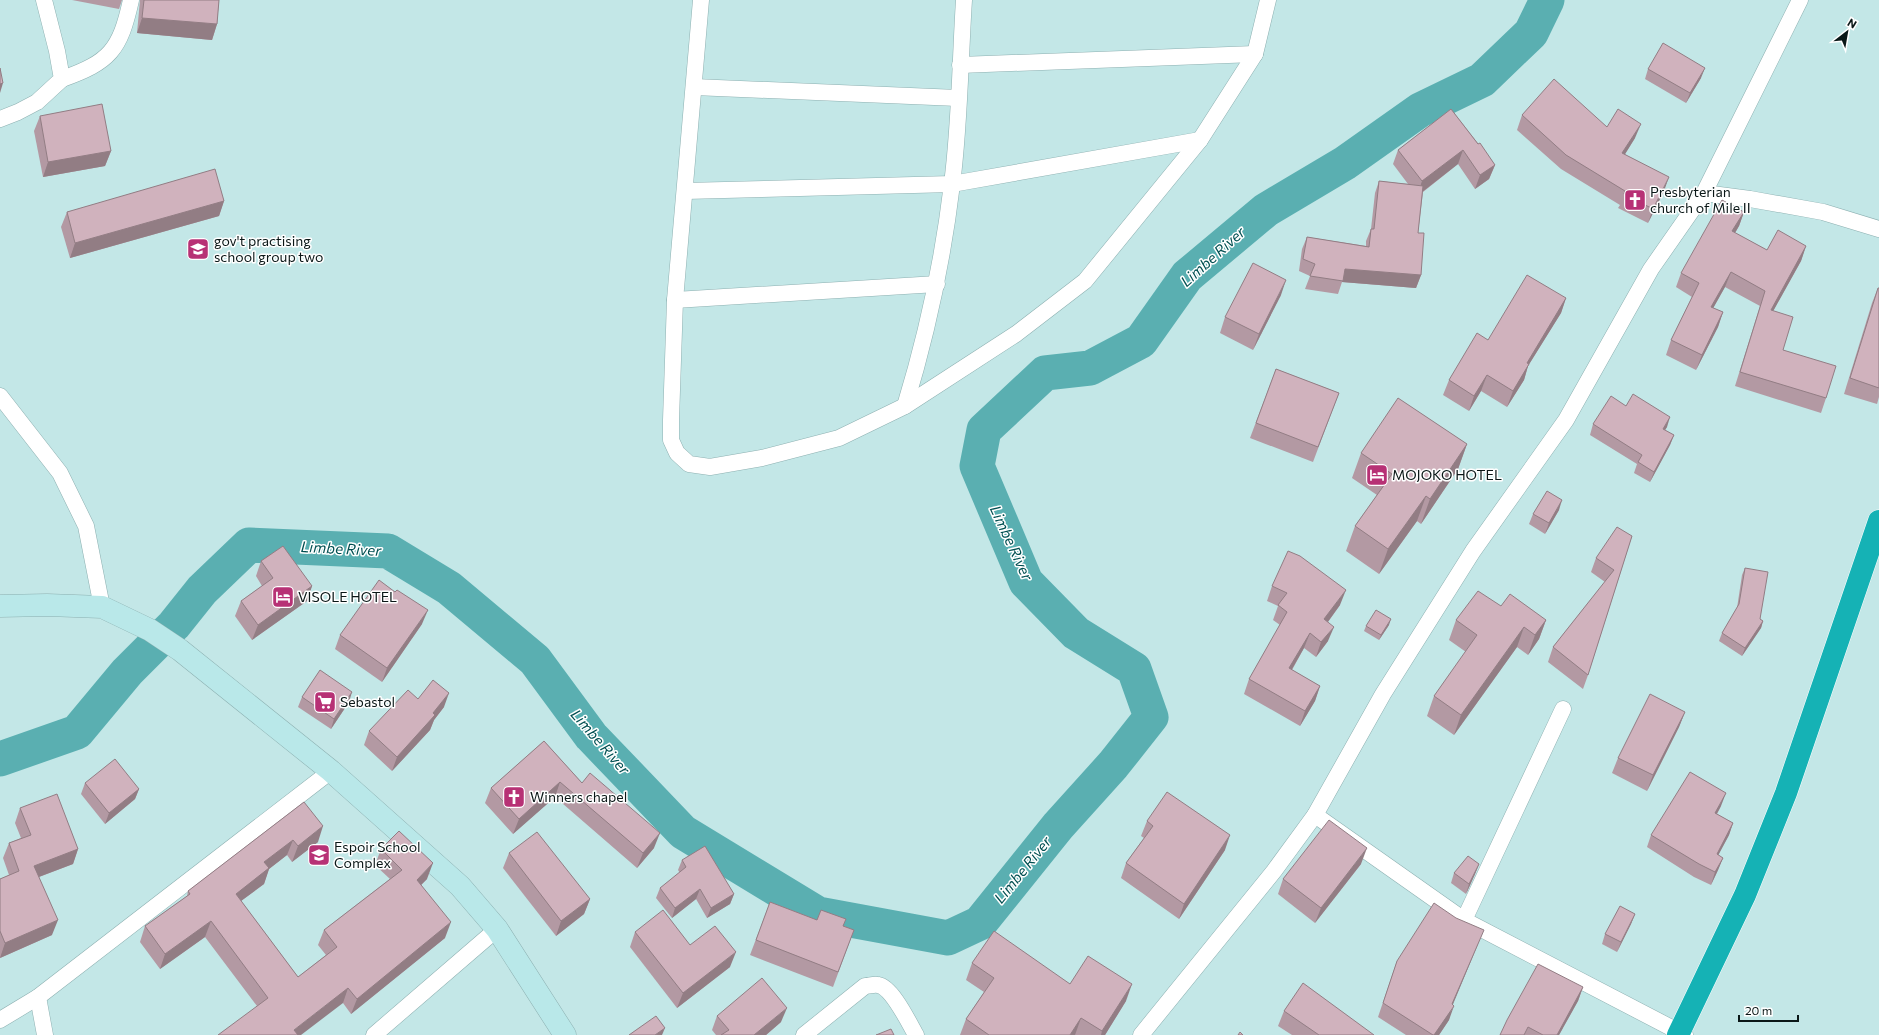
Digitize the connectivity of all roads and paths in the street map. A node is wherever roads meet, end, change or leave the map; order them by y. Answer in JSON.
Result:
{"nodes":[{"id":1,"x":44,"y":0,"type":"edge"},
{"id":2,"x":131,"y":0,"type":"edge"},
{"id":3,"x":701,"y":0,"type":"edge"},
{"id":4,"x":964,"y":0,"type":"edge"},
{"id":5,"x":1268,"y":0,"type":"edge"},
{"id":6,"x":1800,"y":0,"type":"edge"},
{"id":7,"x":1255,"y":54,"type":"junction"},
{"id":8,"x":960,"y":65,"type":"junction"},
{"id":9,"x":62,"y":79,"type":"junction"},
{"id":10,"x":694,"y":88,"type":"junction"},
{"id":11,"x":958,"y":98,"type":"junction"},
{"id":12,"x":0,"y":119,"type":"edge"},
{"id":13,"x":1200,"y":140,"type":"junction"},
{"id":14,"x":952,"y":184,"type":"junction"},
{"id":15,"x":685,"y":191,"type":"junction"},
{"id":16,"x":1704,"y":192,"type":"junction"},
{"id":17,"x":1879,"y":229,"type":"edge"},
{"id":18,"x":937,"y":284,"type":"junction"},
{"id":19,"x":675,"y":300,"type":"junction"},
{"id":20,"x":0,"y":396,"type":"edge"},
{"id":21,"x":905,"y":406,"type":"junction"},
{"id":22,"x":1879,"y":521,"type":"edge"},
{"id":23,"x":0,"y":606,"type":"edge"},
{"id":24,"x":102,"y":607,"type":"junction"},
{"id":25,"x":1564,"y":709,"type":"dead end"},
{"id":26,"x":330,"y":771,"type":"junction"},
{"id":27,"x":1315,"y":815,"type":"junction"},
{"id":28,"x":1464,"y":920,"type":"junction"},
{"id":29,"x":497,"y":929,"type":"junction"},
{"id":30,"x":38,"y":997,"type":"junction"},
{"id":31,"x":0,"y":1020,"type":"edge"},
{"id":32,"x":1681,"y":1034,"type":"edge"},
{"id":33,"x":45,"y":1035,"type":"edge"},
{"id":34,"x":374,"y":1035,"type":"edge"},
{"id":35,"x":565,"y":1035,"type":"edge"},
{"id":36,"x":804,"y":1035,"type":"edge"},
{"id":37,"x":916,"y":1035,"type":"edge"},
{"id":38,"x":1141,"y":1035,"type":"edge"}],
"edges":[{"from":1,"to":9,"type":"street"},
{"from":2,"to":9,"type":"street"},
{"from":3,"to":10,"type":"street"},
{"from":4,"to":8,"type":"street"},
{"from":5,"to":7,"type":"street"},
{"from":6,"to":16,"type":"street"},
{"from":7,"to":8,"type":"street"},
{"from":7,"to":13,"type":"street"},
{"from":8,"to":11,"type":"street"},
{"from":9,"to":12,"type":"street"},
{"from":10,"to":11,"type":"street"},
{"from":10,"to":15,"type":"street"},
{"from":11,"to":14,"type":"street"},
{"from":13,"to":14,"type":"street"},
{"from":13,"to":21,"type":"street"},
{"from":14,"to":15,"type":"street"},
{"from":14,"to":18,"type":"street"},
{"from":15,"to":19,"type":"street"},
{"from":16,"to":17,"type":"street"},
{"from":16,"to":27,"type":"street"},
{"from":18,"to":19,"type":"street"},
{"from":18,"to":21,"type":"street"},
{"from":19,"to":21,"type":"street"},
{"from":20,"to":24,"type":"street"},
{"from":22,"to":32,"type":"highway"},
{"from":23,"to":24,"type":"street"},
{"from":24,"to":26,"type":"street"},
{"from":25,"to":28,"type":"street"},
{"from":26,"to":29,"type":"street"},
{"from":26,"to":30,"type":"street"},
{"from":27,"to":28,"type":"street"},
{"from":27,"to":38,"type":"street"},
{"from":28,"to":32,"type":"street"},
{"from":29,"to":34,"type":"street"},
{"from":29,"to":35,"type":"street"},
{"from":30,"to":31,"type":"street"},
{"from":30,"to":33,"type":"street"},
{"from":36,"to":37,"type":"street"}]}
